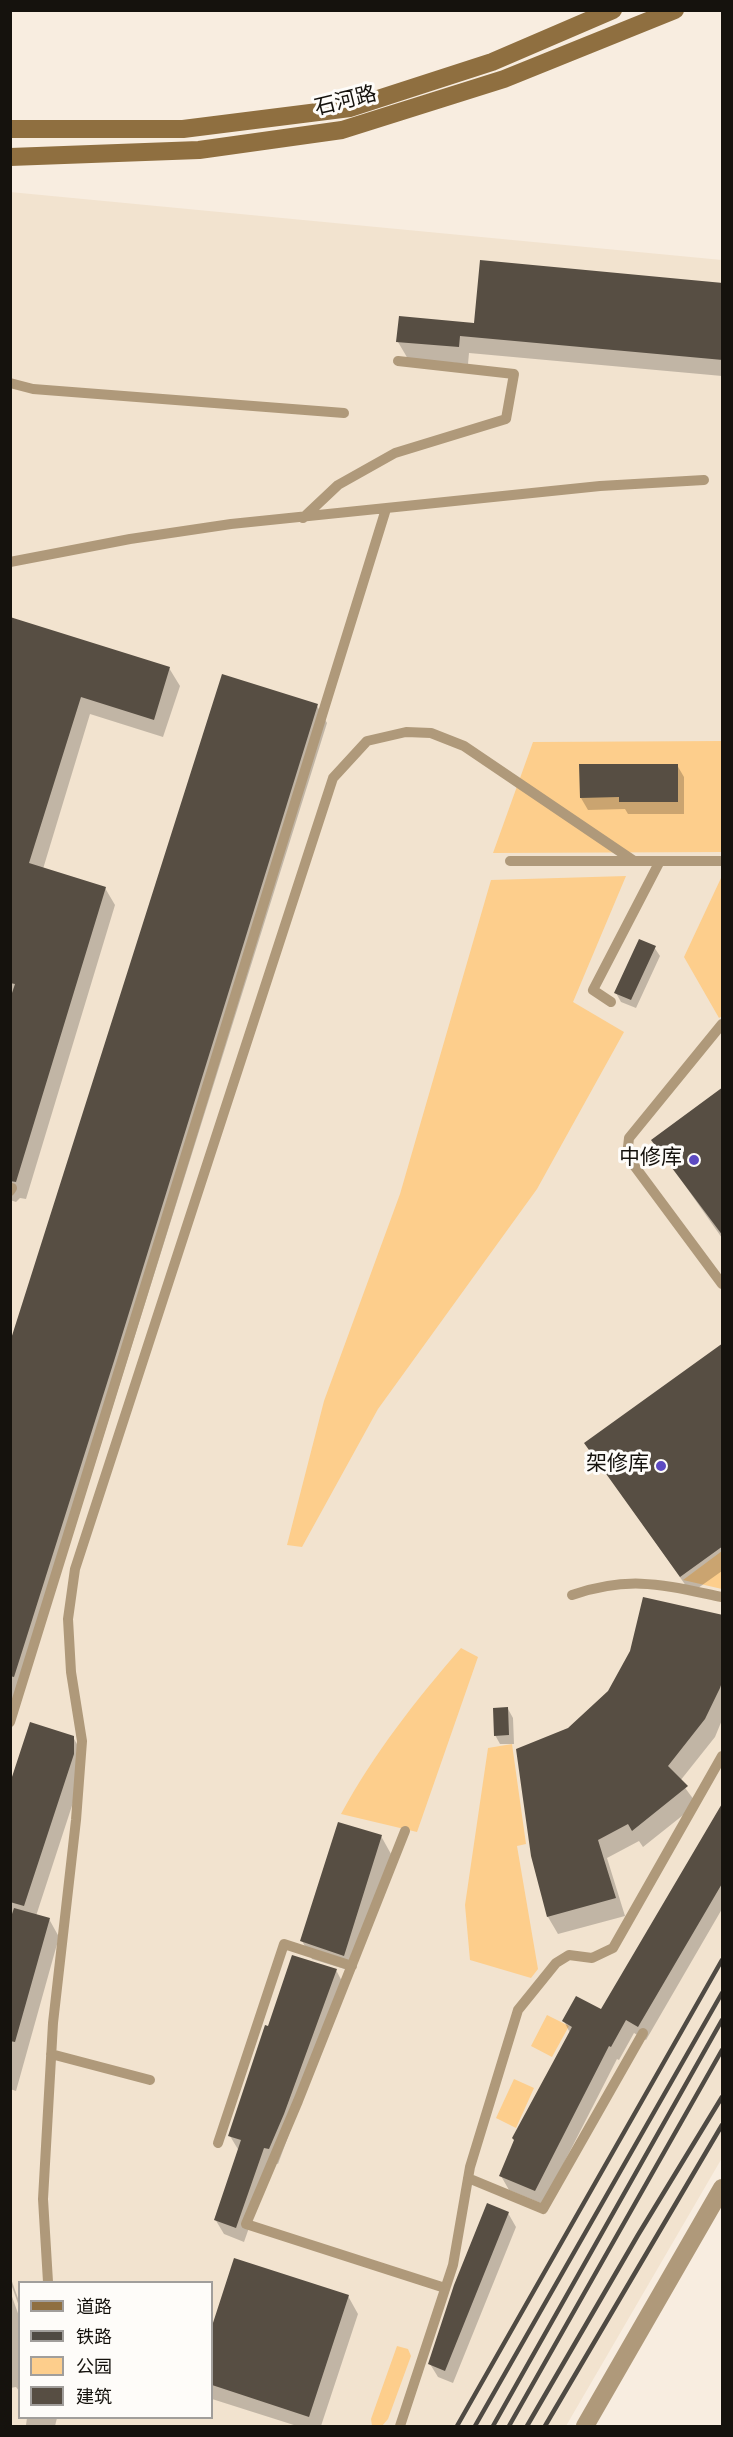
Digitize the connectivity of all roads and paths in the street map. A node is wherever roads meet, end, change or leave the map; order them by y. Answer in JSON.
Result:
{"nodes":[{"id":1,"x":613,"y":10,"type":"edge"},
{"id":2,"x":675,"y":10,"type":"edge"},
{"id":3,"x":10,"y":129,"type":"edge"},
{"id":4,"x":10,"y":157,"type":"edge"},
{"id":5,"x":398,"y":361,"type":"dead end"},
{"id":6,"x":10,"y":383,"type":"edge"},
{"id":7,"x":344,"y":413,"type":"dead end"},
{"id":8,"x":704,"y":480,"type":"dead end"},
{"id":9,"x":386,"y":509,"type":"junction"},
{"id":10,"x":303,"y":518,"type":"junction"},
{"id":11,"x":10,"y":562,"type":"edge"},
{"id":12,"x":510,"y":861,"type":"dead end"},
{"id":13,"x":634,"y":861,"type":"junction"},
{"id":14,"x":660,"y":861,"type":"junction"},
{"id":15,"x":723,"y":861,"type":"edge"},
{"id":16,"x":611,"y":1002,"type":"dead end"},
{"id":17,"x":723,"y":1024,"type":"edge"},
{"id":18,"x":723,"y":1284,"type":"edge"},
{"id":19,"x":572,"y":1595,"type":"dead end"},
{"id":20,"x":723,"y":1598,"type":"edge"},
{"id":21,"x":10,"y":1722,"type":"edge"},
{"id":22,"x":723,"y":1756,"type":"edge"},
{"id":23,"x":405,"y":1831,"type":"dead end"},
{"id":24,"x":352,"y":1966,"type":"junction"},
{"id":25,"x":642,"y":2032,"type":"dead end"},
{"id":26,"x":51,"y":2054,"type":"junction"},
{"id":27,"x":150,"y":2080,"type":"dead end"},
{"id":28,"x":218,"y":2143,"type":"dead end"},
{"id":29,"x":468,"y":2178,"type":"junction"},
{"id":30,"x":723,"y":2188,"type":"edge"},
{"id":31,"x":48,"y":2281,"type":"edge"},
{"id":32,"x":445,"y":2288,"type":"junction"},
{"id":33,"x":400,"y":2427,"type":"edge"},
{"id":34,"x":585,"y":2427,"type":"edge"}],
"edges":[{"from":1,"to":3,"type":"main road","name":"石河路"},
{"from":2,"to":4,"type":"main road","name":"石河路"},
{"from":5,"to":10,"type":"lane"},
{"from":6,"to":7,"type":"lane"},
{"from":8,"to":9,"type":"lane"},
{"from":9,"to":10,"type":"lane"},
{"from":9,"to":21,"type":"lane"},
{"from":10,"to":11,"type":"lane"},
{"from":12,"to":13,"type":"lane"},
{"from":13,"to":14,"type":"lane"},
{"from":13,"to":26,"type":"lane"},
{"from":14,"to":15,"type":"lane"},
{"from":14,"to":16,"type":"lane"},
{"from":17,"to":18,"type":"lane"},
{"from":19,"to":20,"type":"lane"},
{"from":22,"to":29,"type":"lane"},
{"from":23,"to":24,"type":"lane"},
{"from":24,"to":28,"type":"lane"},
{"from":24,"to":32,"type":"lane"},
{"from":25,"to":29,"type":"lane"},
{"from":26,"to":27,"type":"lane"},
{"from":26,"to":31,"type":"lane"},
{"from":29,"to":32,"type":"lane"},
{"from":30,"to":34,"type":"street"},
{"from":32,"to":33,"type":"lane"}]}
